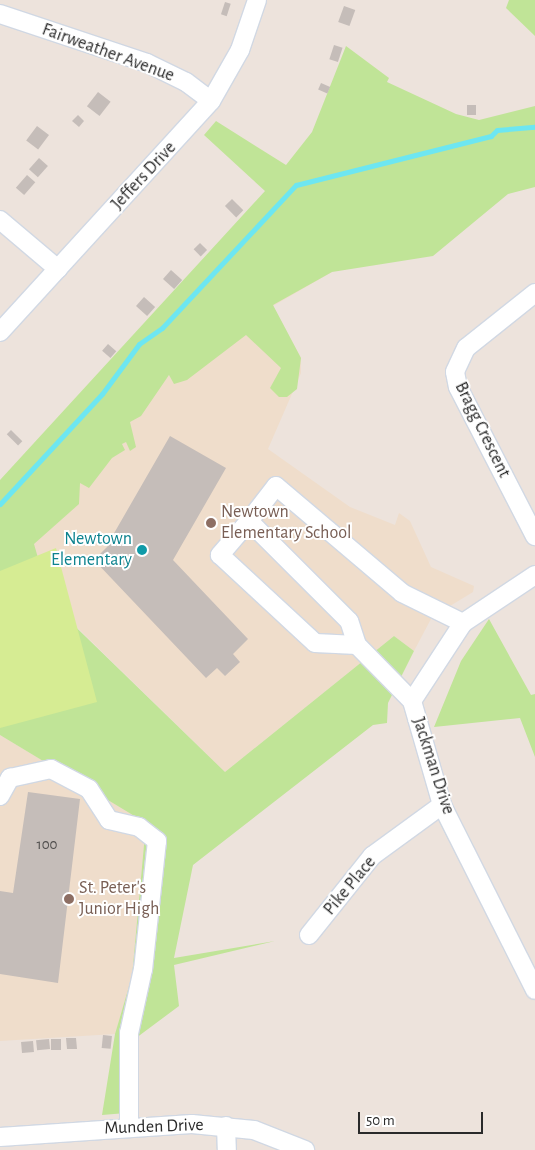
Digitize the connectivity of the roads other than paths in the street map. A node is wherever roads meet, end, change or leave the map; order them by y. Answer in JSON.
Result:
{"nodes":[{"id":1,"x":256,"y":0,"type":"edge"},
{"id":2,"x":0,"y":14,"type":"edge"},
{"id":3,"x":211,"y":101,"type":"junction"},
{"id":4,"x":0,"y":220,"type":"edge"},
{"id":5,"x":58,"y":269,"type":"junction"},
{"id":6,"x":535,"y":292,"type":"edge"},
{"id":7,"x":0,"y":332,"type":"edge"},
{"id":8,"x":249,"y":521,"type":"junction"},
{"id":9,"x":535,"y":536,"type":"edge"},
{"id":10,"x":535,"y":575,"type":"edge"},
{"id":11,"x":463,"y":623,"type":"junction"},
{"id":12,"x":357,"y":645,"type":"junction"},
{"id":13,"x":412,"y":701,"type":"junction"},
{"id":14,"x":0,"y":796,"type":"edge"},
{"id":15,"x":442,"y":804,"type":"junction"},
{"id":16,"x":309,"y":935,"type":"dead end"},
{"id":17,"x":535,"y":990,"type":"edge"},
{"id":18,"x":226,"y":1126,"type":"junction"},
{"id":19,"x":129,"y":1127,"type":"junction"},
{"id":20,"x":0,"y":1137,"type":"edge"},
{"id":21,"x":226,"y":1150,"type":"edge"},
{"id":22,"x":305,"y":1150,"type":"edge"}],
"edges":[{"from":1,"to":3,"type":"street","name":"Jeffers Drive"},
{"from":2,"to":3,"type":"street","name":"Fairweather Avenue"},
{"from":3,"to":5,"type":"street","name":"Jeffers Drive"},
{"from":4,"to":5,"type":"street"},
{"from":5,"to":7,"type":"street","name":"Jeffers Drive"},
{"from":6,"to":9,"type":"street","name":"Bragg Crescent"},
{"from":8,"to":11,"type":"street"},
{"from":8,"to":12,"type":"street"},
{"from":8,"to":12,"type":"street"},
{"from":10,"to":11,"type":"street","name":"Jackman Drive"},
{"from":11,"to":13,"type":"street","name":"Jackman Drive"},
{"from":12,"to":13,"type":"street"},
{"from":13,"to":15,"type":"street","name":"Jackman Drive"},
{"from":14,"to":19,"type":"street"},
{"from":15,"to":16,"type":"street","name":"Pike Place"},
{"from":15,"to":17,"type":"street","name":"Jackman Drive"},
{"from":18,"to":19,"type":"street","name":"Munden Drive"},
{"from":18,"to":21,"type":"street"},
{"from":18,"to":22,"type":"street","name":"Munden Drive"},
{"from":19,"to":20,"type":"street","name":"Munden Drive"}]}
